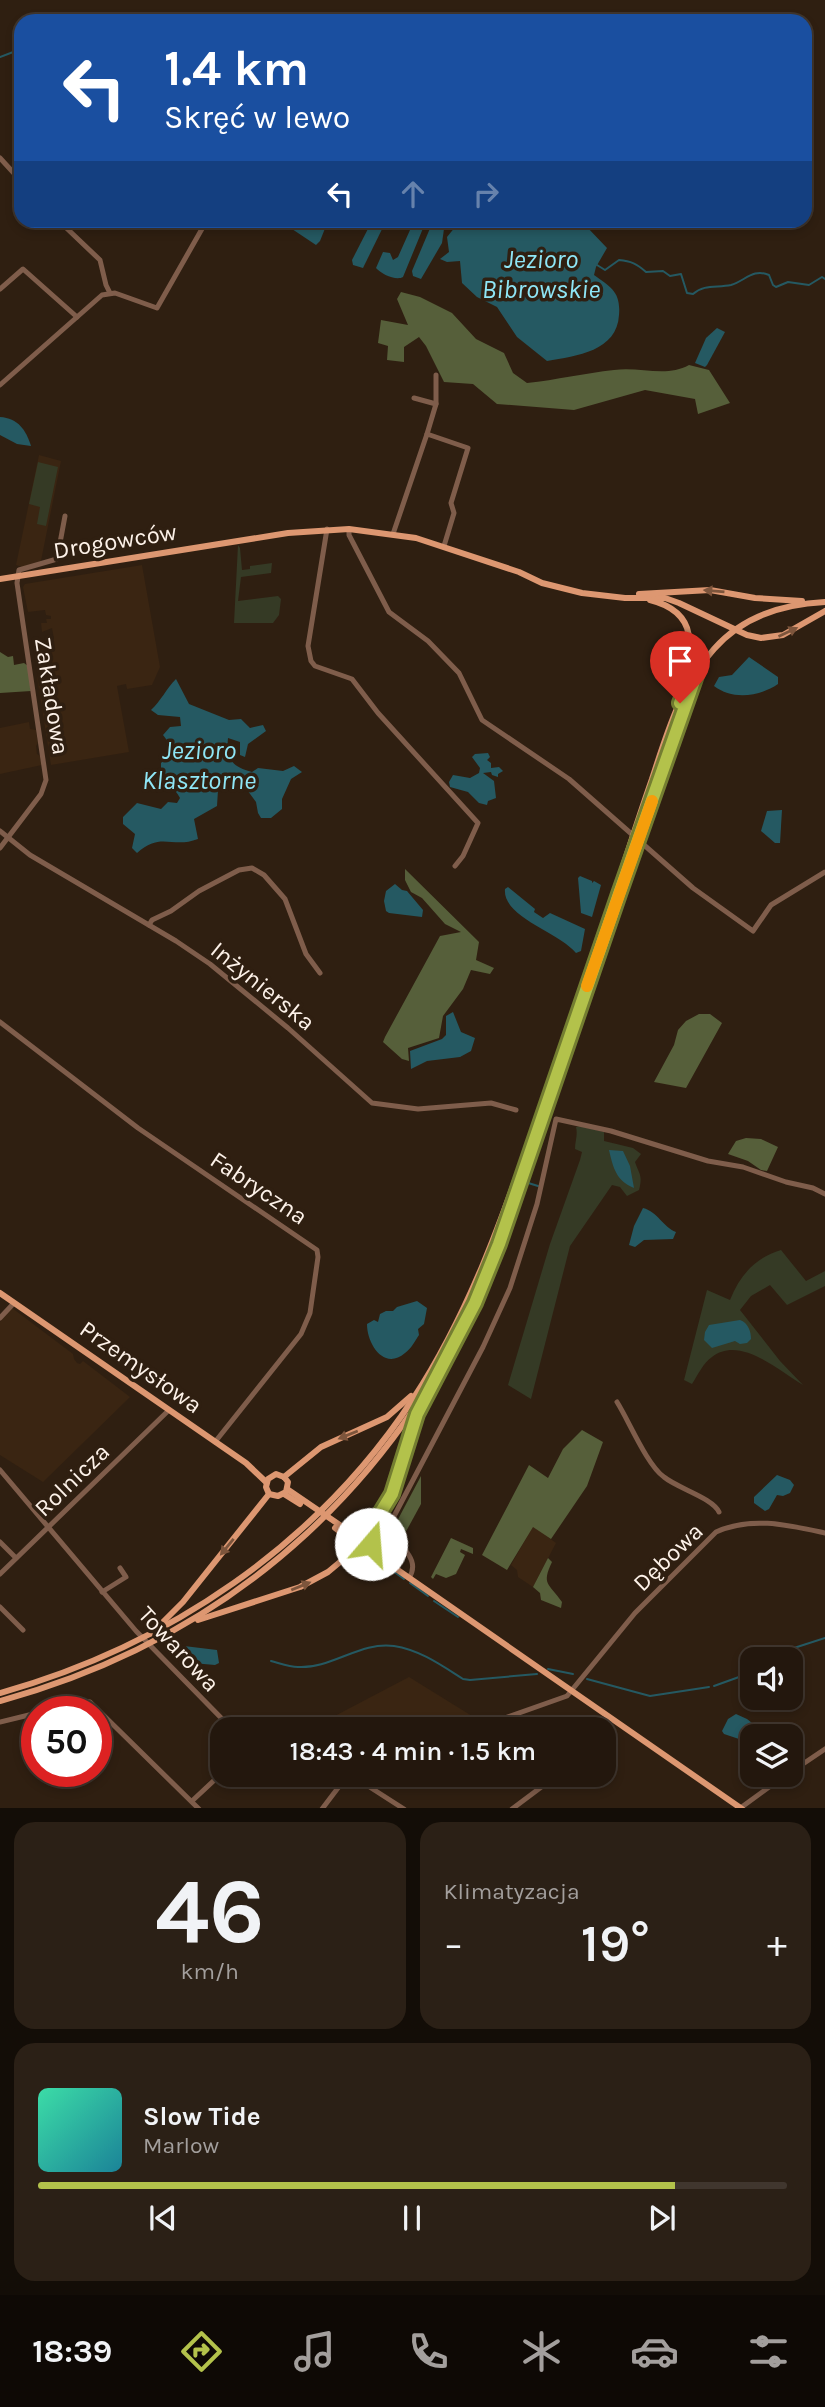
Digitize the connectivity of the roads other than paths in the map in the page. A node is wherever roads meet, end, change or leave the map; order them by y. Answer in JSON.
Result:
{"nodes":[{"id":1,"x":0,"y":158,"type":"edge"},
{"id":2,"x":14,"y":173,"type":"edge"},
{"id":3,"x":66,"y":228,"type":"edge"},
{"id":4,"x":202,"y":228,"type":"edge"},
{"id":5,"x":0,"y":289,"type":"edge"},
{"id":6,"x":110,"y":293,"type":"junction"},
{"id":7,"x":77,"y":317,"type":"junction"},
{"id":8,"x":436,"y":375,"type":"dead end"},
{"id":9,"x":0,"y":385,"type":"edge"},
{"id":10,"x":414,"y":398,"type":"dead end"},
{"id":11,"x":436,"y":404,"type":"junction"},
{"id":12,"x":427,"y":434,"type":"junction"},
{"id":13,"x":65,"y":516,"type":"dead end"},
{"id":14,"x":327,"y":529,"type":"junction"},
{"id":15,"x":349,"y":529,"type":"junction"},
{"id":16,"x":393,"y":534,"type":"junction"},
{"id":17,"x":444,"y":546,"type":"junction"},
{"id":18,"x":524,"y":574,"type":"junction"},
{"id":19,"x":18,"y":576,"type":"junction"},
{"id":20,"x":0,"y":579,"type":"edge"},
{"id":21,"x":642,"y":598,"type":"junction"},
{"id":22,"x":825,"y":602,"type":"edge"},
{"id":23,"x":805,"y":603,"type":"junction"},
{"id":24,"x":825,"y":611,"type":"edge"},
{"id":25,"x":699,"y":667,"type":"junction"},
{"id":26,"x":673,"y":719,"type":"junction"},
{"id":27,"x":0,"y":831,"type":"edge"},
{"id":28,"x":8,"y":838,"type":"junction"},
{"id":29,"x":0,"y":848,"type":"edge"},
{"id":30,"x":455,"y":866,"type":"dead end"},
{"id":31,"x":825,"y":872,"type":"edge"},
{"id":32,"x":149,"y":925,"type":"junction"},
{"id":33,"x":320,"y":973,"type":"dead end"},
{"id":34,"x":0,"y":1022,"type":"edge"},
{"id":35,"x":516,"y":1111,"type":"dead end"},
{"id":36,"x":825,"y":1194,"type":"edge"},
{"id":37,"x":0,"y":1293,"type":"edge"},
{"id":38,"x":14,"y":1303,"type":"junction"},
{"id":39,"x":0,"y":1318,"type":"edge"},
{"id":40,"x":428,"y":1382,"type":"junction"},
{"id":41,"x":617,"y":1402,"type":"dead end"},
{"id":42,"x":169,"y":1410,"type":"junction"},
{"id":43,"x":215,"y":1442,"type":"junction"},
{"id":44,"x":0,"y":1470,"type":"edge"},
{"id":45,"x":284,"y":1477,"type":"junction"},
{"id":46,"x":268,"y":1479,"type":"junction"},
{"id":47,"x":285,"y":1492,"type":"junction"},
{"id":48,"x":269,"y":1494,"type":"junction"},
{"id":49,"x":719,"y":1512,"type":"dead end"},
{"id":50,"x":48,"y":1527,"type":"junction"},
{"id":51,"x":825,"y":1534,"type":"edge"},
{"id":52,"x":367,"y":1535,"type":"junction"},
{"id":53,"x":351,"y":1537,"type":"junction"},
{"id":54,"x":0,"y":1542,"type":"edge"},
{"id":55,"x":369,"y":1550,"type":"junction"},
{"id":56,"x":352,"y":1552,"type":"junction"},
{"id":57,"x":16,"y":1558,"type":"junction"},
{"id":58,"x":120,"y":1568,"type":"dead end"},
{"id":59,"x":0,"y":1574,"type":"edge"},
{"id":60,"x":409,"y":1578,"type":"junction"},
{"id":61,"x":102,"y":1592,"type":"junction"},
{"id":62,"x":0,"y":1607,"type":"edge"},
{"id":63,"x":189,"y":1621,"type":"junction"},
{"id":64,"x":23,"y":1630,"type":"dead end"},
{"id":65,"x":155,"y":1632,"type":"junction"},
{"id":66,"x":571,"y":1690,"type":"junction"},
{"id":67,"x":0,"y":1693,"type":"edge"},
{"id":68,"x":0,"y":1701,"type":"edge"},
{"id":69,"x":21,"y":1717,"type":"edge"},
{"id":70,"x":220,"y":1717,"type":"edge"},
{"id":71,"x":508,"y":1717,"type":"edge"},
{"id":72,"x":0,"y":1722,"type":"edge"},
{"id":73,"x":112,"y":1722,"type":"edge"},
{"id":74,"x":825,"y":1749,"type":"edge"},
{"id":75,"x":803,"y":1764,"type":"edge"},
{"id":76,"x":210,"y":1784,"type":"edge"},
{"id":77,"x":337,"y":1787,"type":"edge"},
{"id":78,"x":370,"y":1787,"type":"edge"},
{"id":79,"x":541,"y":1787,"type":"edge"},
{"id":80,"x":770,"y":1787,"type":"edge"},
{"id":81,"x":192,"y":1801,"type":"junction"},
{"id":82,"x":199,"y":1808,"type":"edge"},
{"id":83,"x":322,"y":1808,"type":"edge"},
{"id":84,"x":404,"y":1808,"type":"edge"},
{"id":85,"x":512,"y":1808,"type":"edge"},
{"id":86,"x":741,"y":1808,"type":"edge"}],
"edges":[{"from":1,"to":2,"type":"street"},
{"from":3,"to":6,"type":"street"},
{"from":4,"to":6,"type":"street"},
{"from":5,"to":7,"type":"street"},
{"from":6,"to":7,"type":"street"},
{"from":7,"to":9,"type":"street"},
{"from":8,"to":11,"type":"street"},
{"from":10,"to":11,"type":"street"},
{"from":11,"to":12,"type":"street"},
{"from":12,"to":16,"type":"street"},
{"from":12,"to":17,"type":"street"},
{"from":13,"to":19,"type":"street"},
{"from":14,"to":15,"type":"main road","name":"Drogowców"},
{"from":14,"to":19,"type":"main road","name":"Drogowców"},
{"from":14,"to":30,"type":"street"},
{"from":15,"to":16,"type":"main road","name":"Drogowców"},
{"from":15,"to":31,"type":"street"},
{"from":16,"to":17,"type":"main road","name":"Drogowców"},
{"from":17,"to":18,"type":"main road","name":"Drogowców"},
{"from":18,"to":21,"type":"main road"},
{"from":23,"to":18,"type":"main road","one_way":true},
{"from":19,"to":20,"type":"main road","name":"Drogowców"},
{"from":19,"to":28,"type":"street","name":"Zakładowa"},
{"from":21,"to":24,"type":"main road","one_way":true},
{"from":21,"to":26,"type":"main road"},
{"from":22,"to":23,"type":"main road"},
{"from":23,"to":25,"type":"main road"},
{"from":25,"to":26,"type":"main road"},
{"from":25,"to":40,"type":"main road"},
{"from":26,"to":40,"type":"main road"},
{"from":27,"to":28,"type":"street","name":"Inżynierska"},
{"from":28,"to":29,"type":"street","name":"Zakładowa"},
{"from":28,"to":32,"type":"street","name":"Inżynierska"},
{"from":32,"to":33,"type":"street"},
{"from":32,"to":35,"type":"street","name":"Inżynierska"},
{"from":34,"to":43,"type":"street","name":"Fabryczna"},
{"from":36,"to":60,"type":"street"},
{"from":37,"to":38,"type":"main road","name":"Przemysłowa"},
{"from":38,"to":39,"type":"street"},
{"from":38,"to":42,"type":"main road","name":"Przemysłowa"},
{"from":40,"to":45,"type":"main road","one_way":true},
{"from":40,"to":52,"type":"main road"},
{"from":40,"to":63,"type":"main road"},
{"from":40,"to":65,"type":"main road"},
{"from":41,"to":49,"type":"street"},
{"from":42,"to":43,"type":"main road","name":"Przemysłowa"},
{"from":42,"to":50,"type":"street","name":"Rolnicza"},
{"from":43,"to":46,"type":"main road","name":"Przemysłowa"},
{"from":44,"to":50,"type":"street","name":"Towarowa"},
{"from":45,"to":46,"type":"main road"},
{"from":45,"to":47,"type":"main road"},
{"from":46,"to":48,"type":"main road"},
{"from":47,"to":48,"type":"main road"},
{"from":47,"to":53,"type":"main road"},
{"from":48,"to":65,"type":"main road","one_way":true},
{"from":50,"to":57,"type":"street","name":"Rolnicza"},
{"from":50,"to":61,"type":"street","name":"Towarowa"},
{"from":51,"to":66,"type":"street","name":"Dębowa"},
{"from":52,"to":53,"type":"main road"},
{"from":52,"to":55,"type":"main road"},
{"from":53,"to":56,"type":"main road"},
{"from":54,"to":57,"type":"street"},
{"from":55,"to":56,"type":"main road"},
{"from":55,"to":60,"type":"main road"},
{"from":63,"to":56,"type":"main road","one_way":true},
{"from":57,"to":59,"type":"street","name":"Rolnicza"},
{"from":58,"to":61,"type":"street","name":"Towarowa"},
{"from":60,"to":66,"type":"main road"},
{"from":61,"to":70,"type":"street","name":"Towarowa"},
{"from":62,"to":64,"type":"street"},
{"from":63,"to":68,"type":"main road"},
{"from":65,"to":67,"type":"main road"},
{"from":66,"to":71,"type":"street"},
{"from":66,"to":86,"type":"main road"},
{"from":69,"to":72,"type":"street"},
{"from":73,"to":81,"type":"street"},
{"from":74,"to":75,"type":"street"},
{"from":76,"to":81,"type":"street"},
{"from":77,"to":83,"type":"street"},
{"from":78,"to":84,"type":"street"},
{"from":79,"to":85,"type":"street"},
{"from":80,"to":86,"type":"street"},
{"from":81,"to":82,"type":"street"}]}
